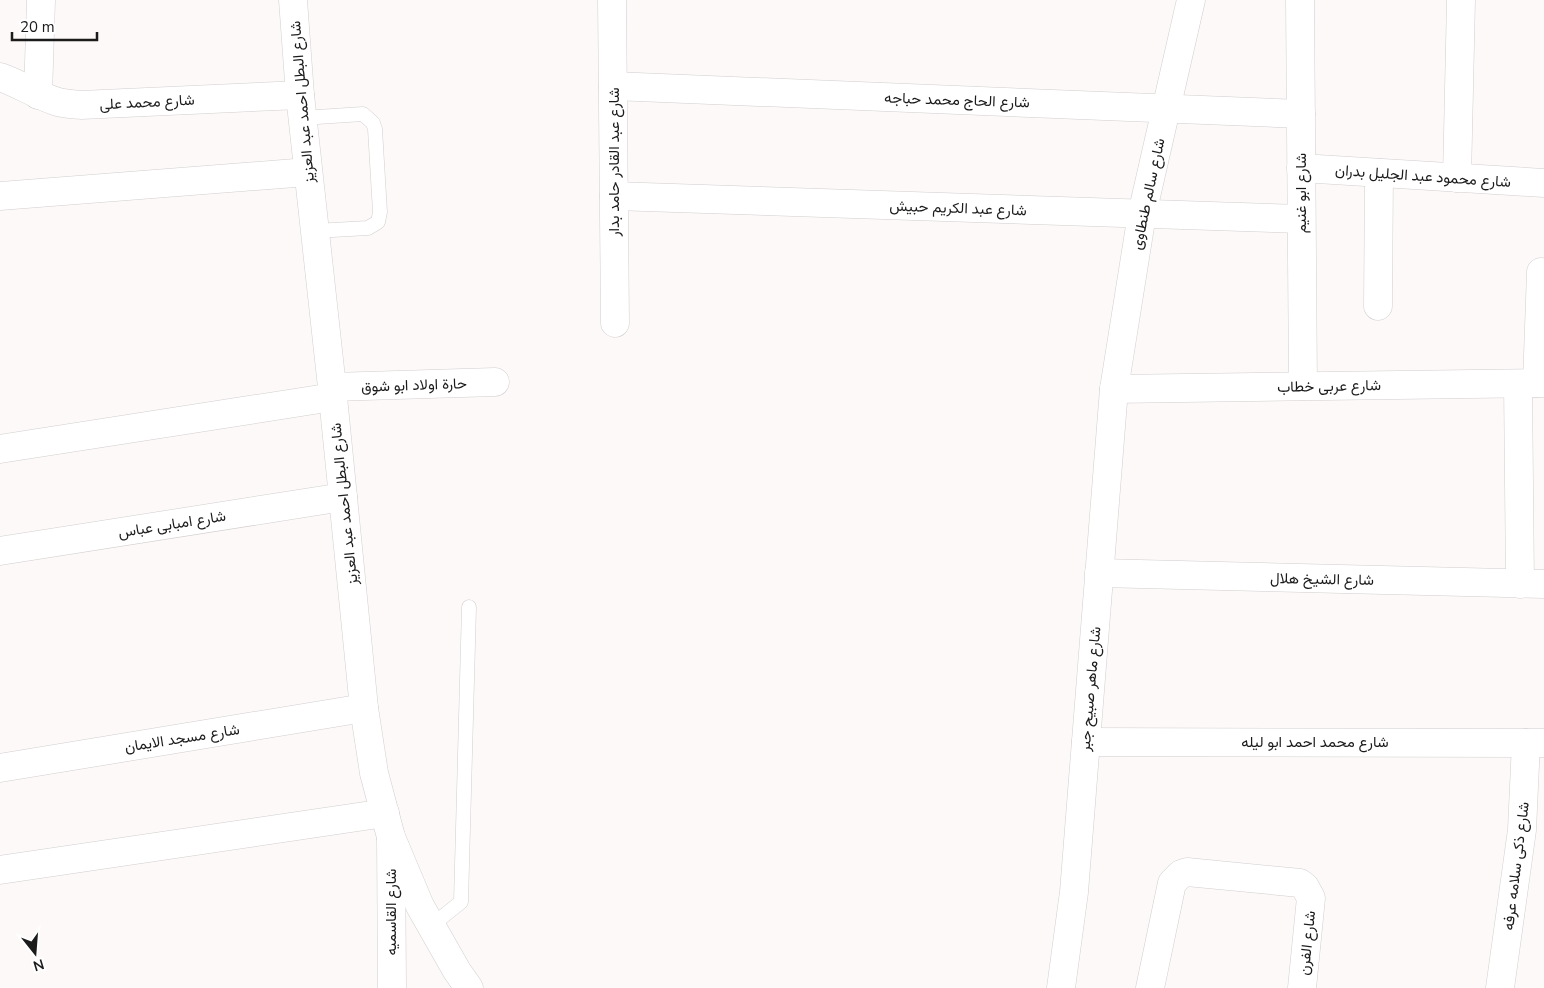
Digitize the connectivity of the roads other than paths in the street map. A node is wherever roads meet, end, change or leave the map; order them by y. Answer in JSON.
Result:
{"nodes":[{"id":1,"x":42,"y":0,"type":"edge"},
{"id":2,"x":293,"y":0,"type":"edge"},
{"id":3,"x":612,"y":0,"type":"edge"},
{"id":4,"x":1191,"y":0,"type":"edge"},
{"id":5,"x":1300,"y":0,"type":"edge"},
{"id":6,"x":1461,"y":0,"type":"edge"},
{"id":7,"x":0,"y":77,"type":"edge"},
{"id":8,"x":613,"y":86,"type":"junction"},
{"id":9,"x":38,"y":95,"type":"junction"},
{"id":10,"x":301,"y":107,"type":"junction"},
{"id":11,"x":1166,"y":109,"type":"junction"},
{"id":12,"x":1301,"y":114,"type":"junction"},
{"id":13,"x":1301,"y":168,"type":"junction"},
{"id":14,"x":308,"y":172,"type":"junction"},
{"id":15,"x":1379,"y":173,"type":"junction"},
{"id":16,"x":1458,"y":178,"type":"junction"},
{"id":17,"x":1544,"y":183,"type":"edge"},
{"id":18,"x":0,"y":196,"type":"edge"},
{"id":19,"x":614,"y":196,"type":"junction"},
{"id":20,"x":1142,"y":214,"type":"junction"},
{"id":21,"x":1302,"y":219,"type":"junction"},
{"id":22,"x":315,"y":231,"type":"junction"},
{"id":23,"x":1541,"y":272,"type":"dead end"},
{"id":24,"x":1378,"y":306,"type":"dead end"},
{"id":25,"x":615,"y":323,"type":"dead end"},
{"id":26,"x":495,"y":382,"type":"dead end"},
{"id":27,"x":1533,"y":383,"type":"edge"},
{"id":28,"x":1302,"y":386,"type":"junction"},
{"id":29,"x":1114,"y":389,"type":"junction"},
{"id":30,"x":333,"y":392,"type":"junction"},
{"id":31,"x":0,"y":449,"type":"edge"},
{"id":32,"x":343,"y":497,"type":"junction"},
{"id":33,"x":0,"y":551,"type":"edge"},
{"id":34,"x":1100,"y":573,"type":"junction"},
{"id":35,"x":1532,"y":584,"type":"edge"},
{"id":36,"x":469,"y":607,"type":"dead end"},
{"id":37,"x":364,"y":708,"type":"junction"},
{"id":38,"x":1086,"y":742,"type":"junction"},
{"id":39,"x":1535,"y":743,"type":"edge"},
{"id":40,"x":0,"y":768,"type":"edge"},
{"id":41,"x":388,"y":825,"type":"junction"},
{"id":42,"x":1533,"y":830,"type":"edge"},
{"id":43,"x":0,"y":870,"type":"edge"},
{"id":44,"x":431,"y":926,"type":"junction"},
{"id":45,"x":392,"y":988,"type":"edge"},
{"id":46,"x":469,"y":988,"type":"edge"},
{"id":47,"x":1061,"y":988,"type":"edge"},
{"id":48,"x":1150,"y":988,"type":"edge"},
{"id":49,"x":1302,"y":988,"type":"edge"},
{"id":50,"x":1500,"y":988,"type":"edge"}],
"edges":[{"from":1,"to":9,"type":"street"},
{"from":2,"to":10,"type":"street","name":"شارع البطل احمد عبد العزيز"},
{"from":3,"to":8,"type":"street","name":"شارع عبد القادر حامد بدار"},
{"from":4,"to":11,"type":"street","name":"شارع سالم طنطاوى"},
{"from":5,"to":12,"type":"street","name":"شارع ابو غنيم"},
{"from":6,"to":16,"type":"street"},
{"from":7,"to":9,"type":"street","name":"شارع محمد على"},
{"from":8,"to":11,"type":"street","name":"شارع الحاج محمد حباجه"},
{"from":8,"to":19,"type":"street","name":"شارع عبد القادر حامد بدار"},
{"from":9,"to":10,"type":"street","name":"شارع محمد على"},
{"from":10,"to":14,"type":"street","name":"شارع البطل احمد عبد العزيز"},
{"from":10,"to":22,"type":"lane"},
{"from":11,"to":12,"type":"street","name":"شارع الحاج محمد حباجه"},
{"from":11,"to":20,"type":"street","name":"شارع سالم طنطاوى"},
{"from":12,"to":13,"type":"street","name":"شارع ابو غنيم"},
{"from":13,"to":15,"type":"street","name":"شارع محمود عبد الجليل بدران"},
{"from":13,"to":21,"type":"street","name":"شارع ابو غنيم"},
{"from":14,"to":18,"type":"street"},
{"from":14,"to":22,"type":"street","name":"شارع البطل احمد عبد العزيز"},
{"from":15,"to":16,"type":"street","name":"شارع محمود عبد الجليل بدران"},
{"from":15,"to":24,"type":"street"},
{"from":16,"to":17,"type":"street","name":"شارع محمود عبد الجليل بدران"},
{"from":19,"to":20,"type":"street","name":"شارع عبد الكريم حبيش"},
{"from":19,"to":25,"type":"street","name":"شارع عبد القادر حامد بدار"},
{"from":20,"to":21,"type":"street","name":"شارع عبد الكريم حبيش"},
{"from":20,"to":29,"type":"street","name":"شارع سالم طنطاوى"},
{"from":21,"to":28,"type":"street","name":"شارع ابو غنيم"},
{"from":22,"to":30,"type":"street","name":"شارع البطل احمد عبد العزيز"},
{"from":23,"to":27,"type":"street"},
{"from":26,"to":30,"type":"street","name":"حارة اولاد ابو شوق"},
{"from":27,"to":28,"type":"street","name":"شارع عربى خطاب"},
{"from":27,"to":35,"type":"street"},
{"from":28,"to":29,"type":"street","name":"شارع عربى خطاب"},
{"from":29,"to":34,"type":"street","name":"شارع ماهر صبيح جبر"},
{"from":30,"to":31,"type":"street","name":"حارة اولاد ابو شوق"},
{"from":30,"to":32,"type":"street","name":"شارع البطل احمد عبد العزيز"},
{"from":32,"to":33,"type":"street","name":"شارع امبابى عباس"},
{"from":32,"to":37,"type":"street","name":"شارع البطل احمد عبد العزيز"},
{"from":34,"to":35,"type":"street","name":"شارع الشيخ هلال"},
{"from":34,"to":38,"type":"street","name":"شارع ماهر صبيح جبر"},
{"from":36,"to":44,"type":"lane"},
{"from":37,"to":40,"type":"street","name":"شارع مسجد الايمان"},
{"from":37,"to":41,"type":"street","name":"شارع البطل احمد عبد العزيز"},
{"from":38,"to":39,"type":"street","name":"شارع محمد احمد ابو ليله"},
{"from":38,"to":47,"type":"street","name":"شارع ماهر صبيح جبر"},
{"from":39,"to":42,"type":"street","name":"شارع ذكى سلامه عرفه"},
{"from":41,"to":43,"type":"street"},
{"from":41,"to":44,"type":"street","name":"شارع البطل احمد عبد العزيز"},
{"from":41,"to":45,"type":"street","name":"شارع القاسميه"},
{"from":42,"to":50,"type":"street","name":"شارع ذكى سلامه عرفه"},
{"from":44,"to":46,"type":"street","name":"شارع البطل احمد عبد العزيز"},
{"from":48,"to":49,"type":"street","name":"شارع الفرن"}]}
